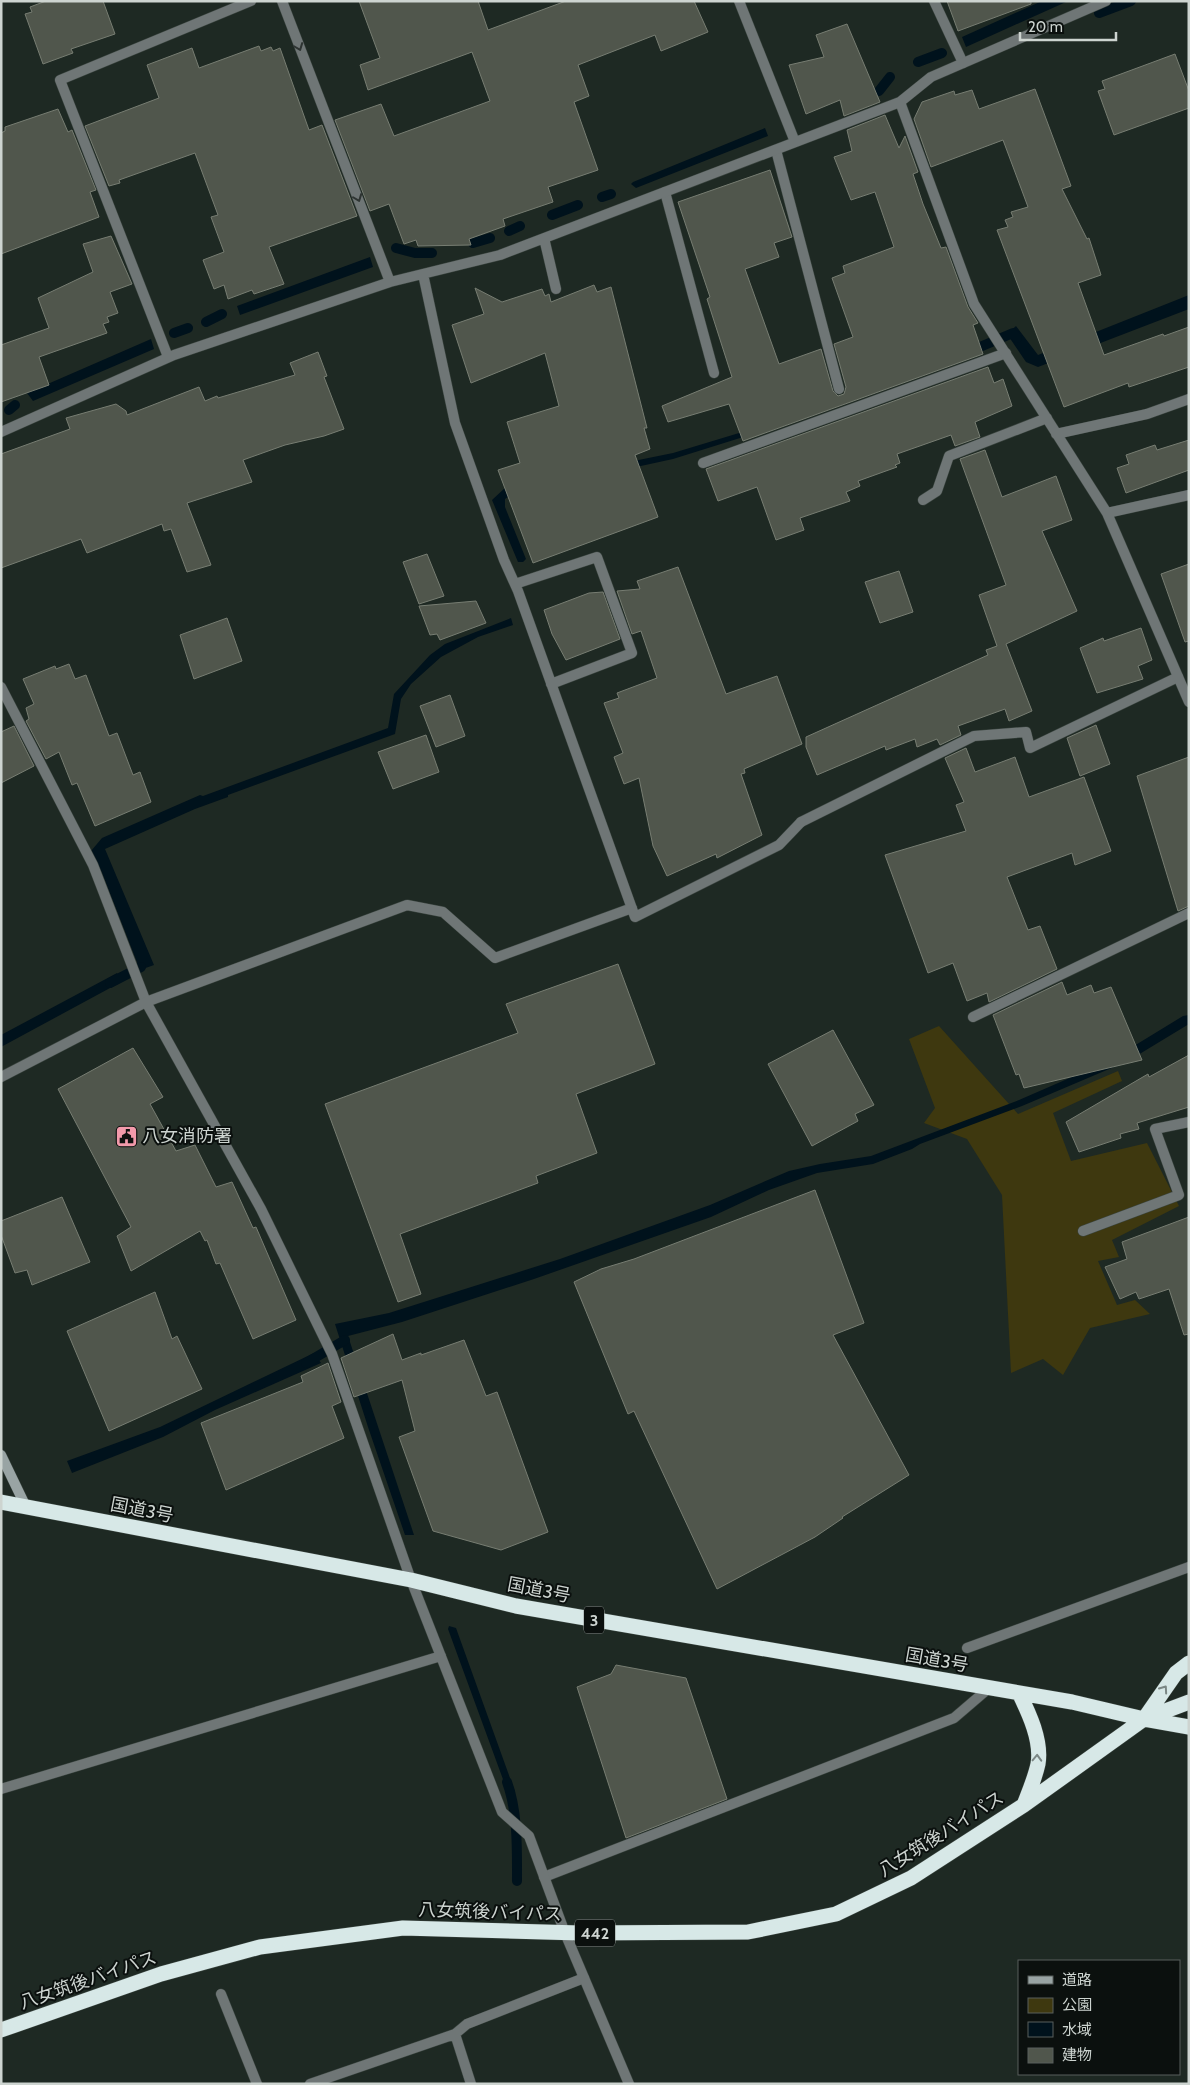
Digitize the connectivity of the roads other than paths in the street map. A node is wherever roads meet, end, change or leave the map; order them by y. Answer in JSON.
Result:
{"nodes":[{"id":1,"x":251,"y":1,"type":"edge"},
{"id":2,"x":282,"y":1,"type":"edge"},
{"id":3,"x":739,"y":1,"type":"edge"},
{"id":4,"x":934,"y":1,"type":"edge"},
{"id":5,"x":1106,"y":1,"type":"edge"},
{"id":6,"x":963,"y":63,"type":"junction"},
{"id":7,"x":900,"y":102,"type":"junction"},
{"id":8,"x":795,"y":142,"type":"junction"},
{"id":9,"x":776,"y":150,"type":"junction"},
{"id":10,"x":665,"y":192,"type":"junction"},
{"id":11,"x":544,"y":238,"type":"junction"},
{"id":12,"x":423,"y":274,"type":"junction"},
{"id":13,"x":390,"y":282,"type":"junction"},
{"id":14,"x":556,"y":289,"type":"dead end"},
{"id":15,"x":1006,"y":353,"type":"junction"},
{"id":16,"x":168,"y":357,"type":"junction"},
{"id":17,"x":714,"y":373,"type":"dead end"},
{"id":18,"x":839,"y":389,"type":"dead end"},
{"id":19,"x":1189,"y":399,"type":"edge"},
{"id":20,"x":1047,"y":418,"type":"junction"},
{"id":21,"x":1,"y":432,"type":"edge"},
{"id":22,"x":1056,"y":434,"type":"junction"},
{"id":23,"x":703,"y":463,"type":"dead end"},
{"id":24,"x":1189,"y":495,"type":"edge"},
{"id":25,"x":923,"y":500,"type":"dead end"},
{"id":26,"x":1107,"y":513,"type":"junction"},
{"id":27,"x":515,"y":584,"type":"junction"},
{"id":28,"x":1178,"y":677,"type":"junction"},
{"id":29,"x":552,"y":684,"type":"junction"},
{"id":30,"x":1,"y":687,"type":"edge"},
{"id":31,"x":1189,"y":702,"type":"edge"},
{"id":32,"x":632,"y":908,"type":"junction"},
{"id":33,"x":1189,"y":913,"type":"edge"},
{"id":34,"x":146,"y":1002,"type":"junction"},
{"id":35,"x":973,"y":1017,"type":"dead end"},
{"id":36,"x":1,"y":1077,"type":"edge"},
{"id":37,"x":1189,"y":1122,"type":"edge"},
{"id":38,"x":1083,"y":1231,"type":"dead end"},
{"id":39,"x":1,"y":1455,"type":"edge"},
{"id":40,"x":1,"y":1502,"type":"edge"},
{"id":41,"x":26,"y":1507,"type":"junction"},
{"id":42,"x":1189,"y":1567,"type":"edge"},
{"id":43,"x":411,"y":1580,"type":"junction"},
{"id":44,"x":967,"y":1648,"type":"dead end"},
{"id":45,"x":441,"y":1656,"type":"junction"},
{"id":46,"x":1189,"y":1663,"type":"edge"},
{"id":47,"x":988,"y":1688,"type":"junction"},
{"id":48,"x":1019,"y":1693,"type":"junction"},
{"id":49,"x":1189,"y":1702,"type":"edge"},
{"id":50,"x":1144,"y":1719,"type":"junction"},
{"id":51,"x":1189,"y":1727,"type":"edge"},
{"id":52,"x":1,"y":1789,"type":"edge"},
{"id":53,"x":1024,"y":1805,"type":"junction"},
{"id":54,"x":544,"y":1877,"type":"junction"},
{"id":55,"x":565,"y":1933,"type":"junction"},
{"id":56,"x":584,"y":1978,"type":"junction"},
{"id":57,"x":221,"y":1994,"type":"dead end"},
{"id":58,"x":1,"y":2030,"type":"edge"},
{"id":59,"x":455,"y":2034,"type":"junction"},
{"id":60,"x":257,"y":2084,"type":"edge"},
{"id":61,"x":310,"y":2084,"type":"edge"},
{"id":62,"x":471,"y":2084,"type":"edge"},
{"id":63,"x":629,"y":2084,"type":"edge"}],
"edges":[{"from":1,"to":16,"type":"street"},
{"from":2,"to":13,"type":"street","one_way":true},
{"from":3,"to":8,"type":"street"},
{"from":4,"to":6,"type":"street"},
{"from":5,"to":6,"type":"street"},
{"from":6,"to":7,"type":"street"},
{"from":7,"to":8,"type":"street"},
{"from":7,"to":15,"type":"street"},
{"from":8,"to":9,"type":"street"},
{"from":9,"to":10,"type":"street"},
{"from":9,"to":18,"type":"street"},
{"from":10,"to":11,"type":"street"},
{"from":10,"to":17,"type":"street"},
{"from":11,"to":12,"type":"street"},
{"from":11,"to":14,"type":"street"},
{"from":12,"to":13,"type":"street"},
{"from":12,"to":27,"type":"street"},
{"from":13,"to":16,"type":"street"},
{"from":15,"to":20,"type":"street"},
{"from":15,"to":23,"type":"street"},
{"from":16,"to":21,"type":"street"},
{"from":19,"to":22,"type":"street"},
{"from":20,"to":22,"type":"street"},
{"from":20,"to":25,"type":"street"},
{"from":22,"to":26,"type":"street"},
{"from":24,"to":26,"type":"street"},
{"from":26,"to":28,"type":"street"},
{"from":27,"to":29,"type":"street"},
{"from":27,"to":29,"type":"street"},
{"from":28,"to":31,"type":"street"},
{"from":28,"to":32,"type":"street"},
{"from":29,"to":32,"type":"street"},
{"from":30,"to":34,"type":"street"},
{"from":32,"to":34,"type":"street"},
{"from":33,"to":35,"type":"street"},
{"from":34,"to":36,"type":"street"},
{"from":34,"to":43,"type":"street"},
{"from":37,"to":38,"type":"street"},
{"from":39,"to":41,"type":"street"},
{"from":40,"to":41,"type":"highway","name":"国道3号","number":"3"},
{"from":41,"to":43,"type":"highway","name":"国道3号","number":"3"},
{"from":42,"to":44,"type":"street"},
{"from":43,"to":45,"type":"street"},
{"from":43,"to":47,"type":"highway","name":"国道3号","number":"3"},
{"from":45,"to":52,"type":"street"},
{"from":45,"to":54,"type":"street"},
{"from":50,"to":46,"type":"highway","name":"八女筑後バイパス","number":"442","one_way":true},
{"from":47,"to":48,"type":"highway","name":"国道3号","number":"3"},
{"from":47,"to":54,"type":"street"},
{"from":48,"to":50,"type":"highway","name":"国道3号","number":"3"},
{"from":53,"to":48,"type":"highway","one_way":true},
{"from":49,"to":50,"type":"highway","name":"八女筑後バイパス","number":"442"},
{"from":50,"to":51,"type":"highway","name":"国道3号","number":"3"},
{"from":50,"to":53,"type":"highway","name":"八女筑後バイパス","number":"442"},
{"from":53,"to":55,"type":"highway","name":"八女筑後バイパス","number":"442"},
{"from":54,"to":55,"type":"street"},
{"from":55,"to":56,"type":"street"},
{"from":55,"to":58,"type":"highway","name":"八女筑後バイパス","number":"442"},
{"from":56,"to":59,"type":"street"},
{"from":56,"to":63,"type":"street"},
{"from":57,"to":60,"type":"street"},
{"from":59,"to":61,"type":"street"},
{"from":59,"to":62,"type":"street"}]}
